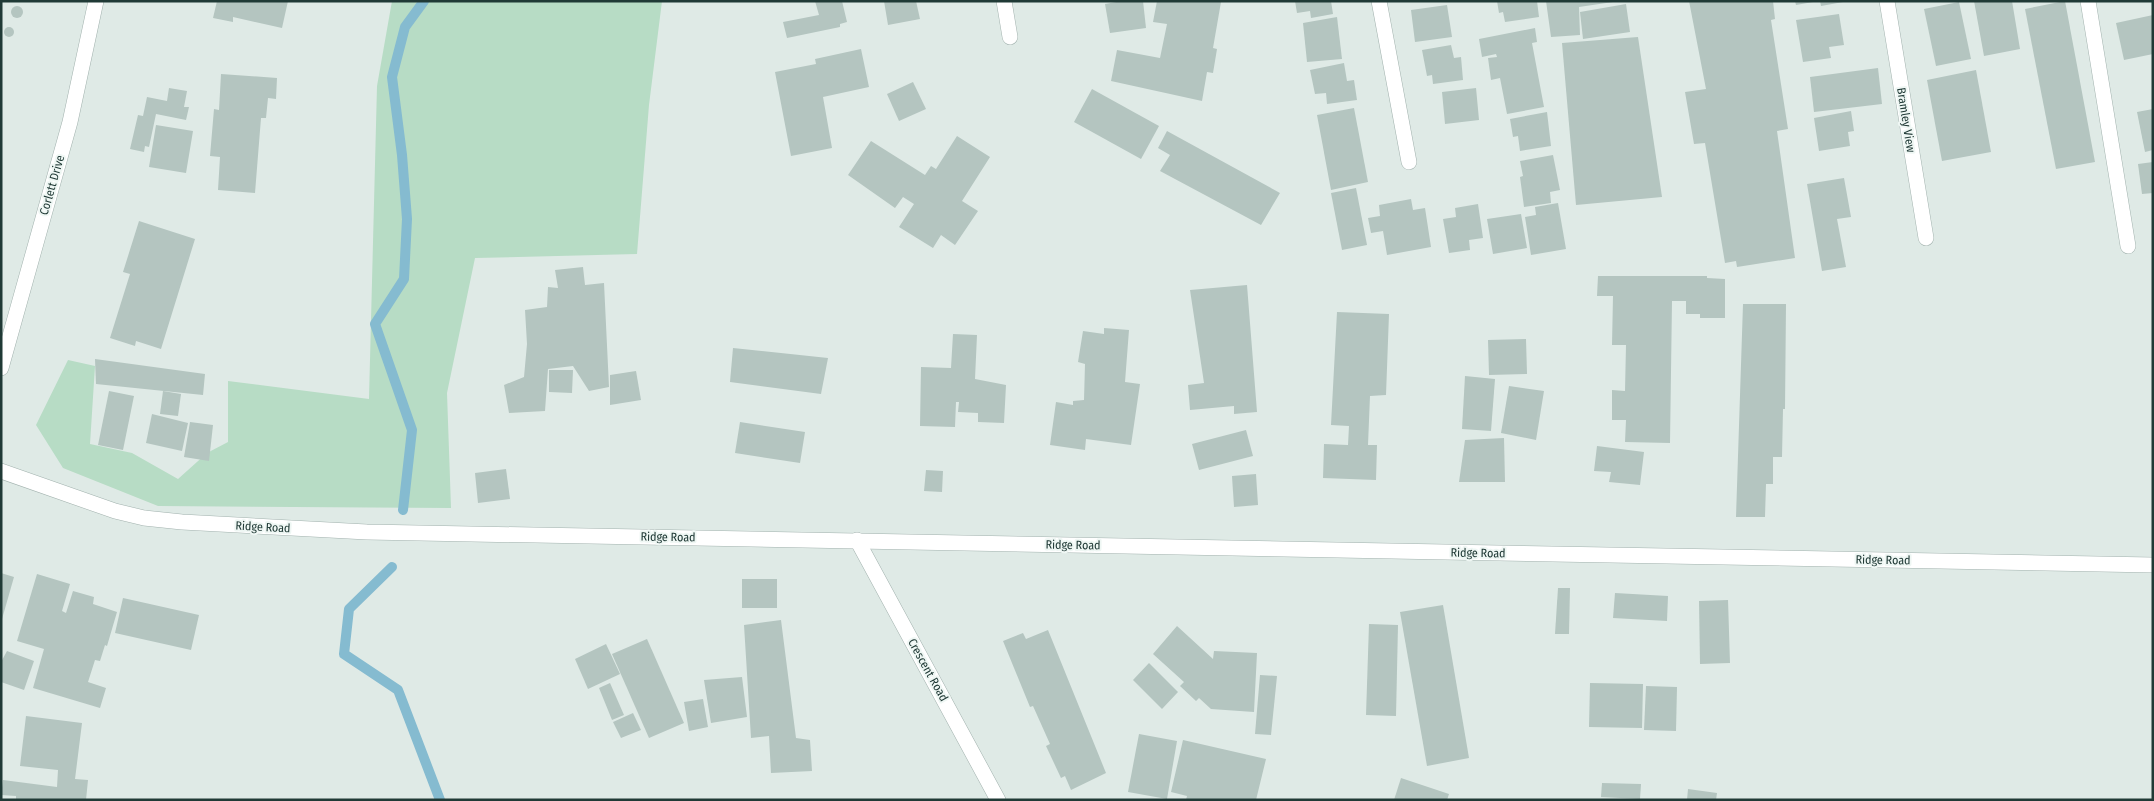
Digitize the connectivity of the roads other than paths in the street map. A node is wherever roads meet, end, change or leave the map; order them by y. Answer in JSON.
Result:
{"nodes":[{"id":1,"x":96,"y":1,"type":"edge"},
{"id":2,"x":1004,"y":1,"type":"edge"},
{"id":3,"x":1379,"y":1,"type":"edge"},
{"id":4,"x":1887,"y":1,"type":"edge"},
{"id":5,"x":2088,"y":1,"type":"edge"},
{"id":6,"x":1010,"y":37,"type":"dead end"},
{"id":7,"x":1409,"y":162,"type":"dead end"},
{"id":8,"x":1926,"y":238,"type":"dead end"},
{"id":9,"x":2128,"y":246,"type":"dead end"},
{"id":10,"x":1,"y":368,"type":"edge"},
{"id":11,"x":1,"y":471,"type":"edge"},
{"id":12,"x":857,"y":540,"type":"junction"},
{"id":13,"x":2153,"y":565,"type":"edge"},
{"id":14,"x":998,"y":800,"type":"edge"}],
"edges":[{"from":1,"to":10,"type":"street","name":"Corlett Drive"},
{"from":2,"to":6,"type":"street"},
{"from":3,"to":7,"type":"street"},
{"from":4,"to":8,"type":"street","name":"Bramley View"},
{"from":5,"to":9,"type":"street"},
{"from":11,"to":12,"type":"street","name":"Ridge Road"},
{"from":12,"to":13,"type":"street","name":"Ridge Road"},
{"from":12,"to":14,"type":"street","name":"Crescent Road"}]}
